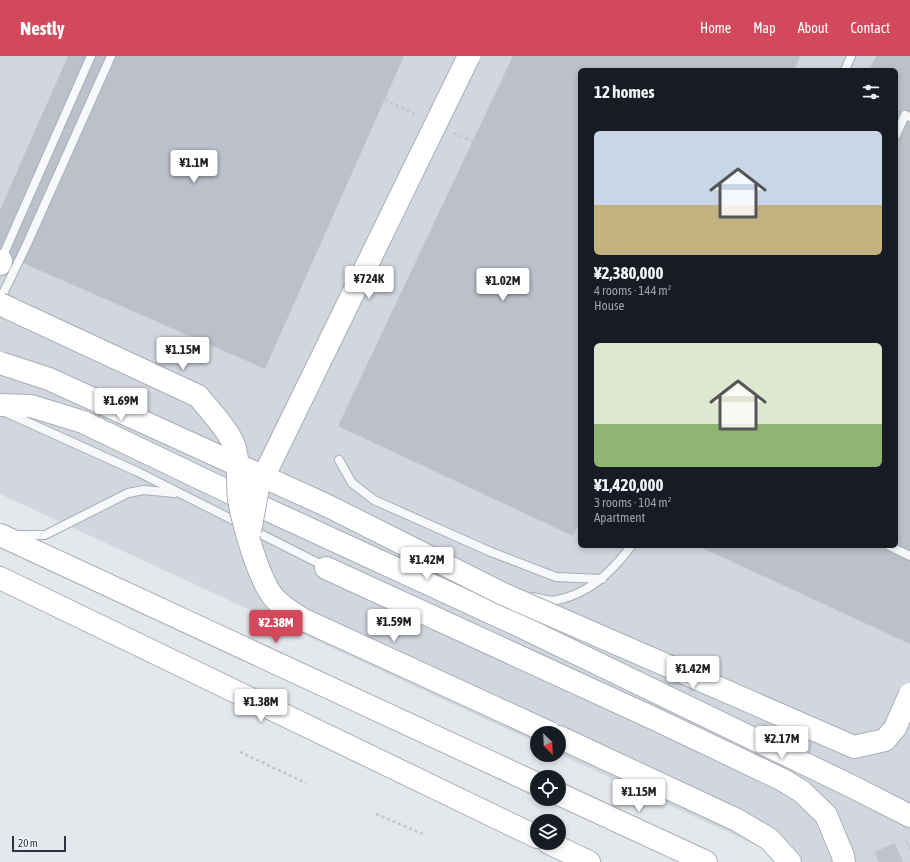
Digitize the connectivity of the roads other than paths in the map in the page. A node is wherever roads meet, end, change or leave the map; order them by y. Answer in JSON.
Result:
{"nodes":[{"id":1,"x":91,"y":56,"type":"edge"},
{"id":2,"x":111,"y":56,"type":"edge"},
{"id":3,"x":469,"y":56,"type":"edge"},
{"id":4,"x":851,"y":56,"type":"edge"},
{"id":5,"x":846,"y":68,"type":"edge"},
{"id":6,"x":910,"y":117,"type":"edge"},
{"id":7,"x":898,"y":130,"type":"edge"},
{"id":8,"x":0,"y":262,"type":"edge"},
{"id":9,"x":0,"y":300,"type":"edge"},
{"id":10,"x":0,"y":304,"type":"edge"},
{"id":11,"x":0,"y":363,"type":"edge"},
{"id":12,"x":0,"y":405,"type":"edge"},
{"id":13,"x":0,"y":410,"type":"edge"},
{"id":14,"x":339,"y":460,"type":"dead end"},
{"id":15,"x":181,"y":494,"type":"junction"},
{"id":16,"x":0,"y":535,"type":"edge"},
{"id":17,"x":249,"y":538,"type":"junction"},
{"id":18,"x":629,"y":548,"type":"edge"},
{"id":19,"x":893,"y":548,"type":"edge"},
{"id":20,"x":910,"y":556,"type":"edge"},
{"id":21,"x":326,"y":568,"type":"junction"},
{"id":22,"x":0,"y":578,"type":"edge"},
{"id":23,"x":602,"y":579,"type":"junction"},
{"id":24,"x":503,"y":594,"type":"junction"},
{"id":25,"x":518,"y":625,"type":"junction"},
{"id":26,"x":910,"y":694,"type":"edge"},
{"id":27,"x":535,"y":726,"type":"edge"},
{"id":28,"x":566,"y":740,"type":"edge"},
{"id":29,"x":530,"y":781,"type":"edge"},
{"id":30,"x":853,"y":787,"type":"junction"},
{"id":31,"x":566,"y":797,"type":"edge"},
{"id":32,"x":910,"y":805,"type":"edge"},
{"id":33,"x":910,"y":816,"type":"edge"},
{"id":34,"x":530,"y":834,"type":"edge"},
{"id":35,"x":564,"y":850,"type":"edge"},
{"id":36,"x":589,"y":862,"type":"edge"},
{"id":37,"x":706,"y":862,"type":"edge"},
{"id":38,"x":790,"y":862,"type":"edge"},
{"id":39,"x":844,"y":862,"type":"edge"}],
"edges":[{"from":1,"to":8,"type":"lane"},
{"from":2,"to":9,"type":"lane"},
{"from":3,"to":17,"type":"street","bridge":true},
{"from":4,"to":5,"type":"lane"},
{"from":6,"to":7,"type":"lane"},
{"from":10,"to":17,"type":"street","bridge":true},
{"from":11,"to":24,"type":"street","bridge":true},
{"from":12,"to":25,"type":"street"},
{"from":13,"to":15,"type":"lane"},
{"from":14,"to":23,"type":"lane"},
{"from":15,"to":16,"type":"lane"},
{"from":15,"to":21,"type":"lane"},
{"from":16,"to":29,"type":"street"},
{"from":17,"to":27,"type":"street","bridge":true},
{"from":18,"to":23,"type":"lane"},
{"from":19,"to":20,"type":"lane"},
{"from":21,"to":25,"type":"street"},
{"from":21,"to":39,"type":"street"},
{"from":22,"to":34,"type":"street"},
{"from":23,"to":24,"type":"lane"},
{"from":24,"to":26,"type":"street","bridge":true},
{"from":25,"to":30,"type":"street"},
{"from":28,"to":38,"type":"street"},
{"from":30,"to":32,"type":"street"},
{"from":30,"to":33,"type":"street"},
{"from":31,"to":37,"type":"street"},
{"from":35,"to":36,"type":"street"}]}
